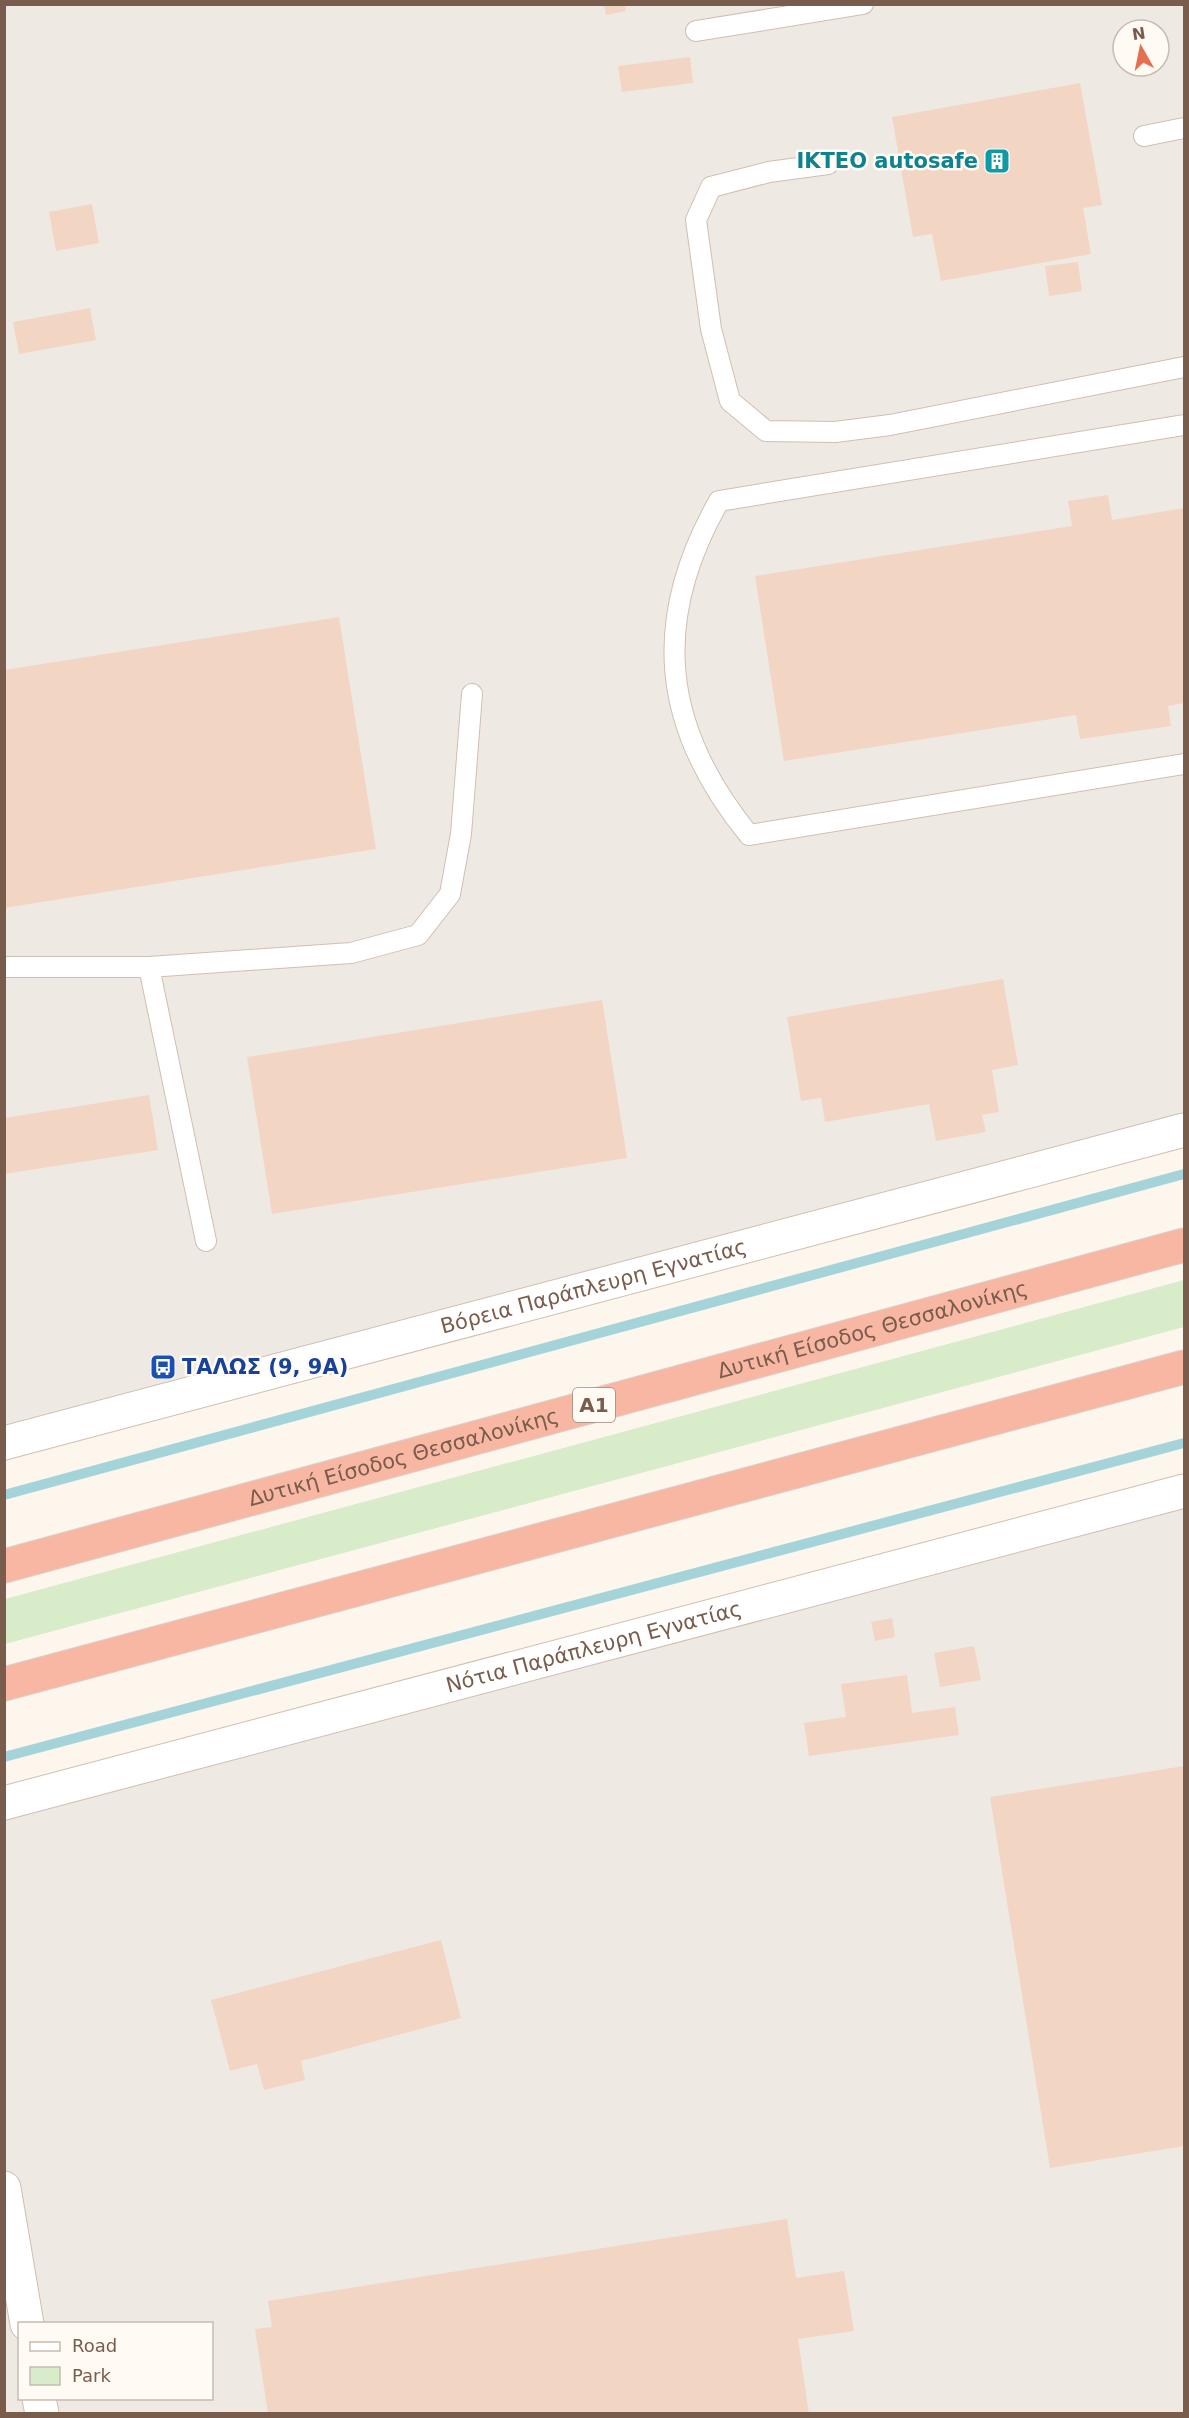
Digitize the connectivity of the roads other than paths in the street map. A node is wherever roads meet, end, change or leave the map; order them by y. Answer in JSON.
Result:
{"nodes":[{"id":1,"x":863,"y":4,"type":"edge"},
{"id":2,"x":696,"y":31,"type":"dead end"},
{"id":3,"x":1185,"y":128,"type":"edge"},
{"id":4,"x":1144,"y":136,"type":"dead end"},
{"id":5,"x":828,"y":164,"type":"dead end"},
{"id":6,"x":1185,"y":368,"type":"edge"},
{"id":7,"x":1185,"y":425,"type":"edge"},
{"id":8,"x":472,"y":694,"type":"dead end"},
{"id":9,"x":1185,"y":764,"type":"edge"},
{"id":10,"x":4,"y":967,"type":"edge"},
{"id":11,"x":149,"y":967,"type":"junction"},
{"id":12,"x":1185,"y":1130,"type":"edge"},
{"id":13,"x":206,"y":1241,"type":"dead end"},
{"id":14,"x":1185,"y":1245,"type":"edge"},
{"id":15,"x":1185,"y":1367,"type":"edge"},
{"id":16,"x":4,"y":1443,"type":"edge"},
{"id":17,"x":1185,"y":1491,"type":"edge"},
{"id":18,"x":4,"y":1566,"type":"edge"},
{"id":19,"x":4,"y":1684,"type":"edge"},
{"id":20,"x":4,"y":1803,"type":"edge"},
{"id":21,"x":4,"y":2188,"type":"edge"},
{"id":22,"x":27,"y":2322,"type":"edge"}],
"edges":[{"from":1,"to":2,"type":"lane"},
{"from":3,"to":4,"type":"lane"},
{"from":5,"to":6,"type":"lane"},
{"from":7,"to":9,"type":"lane"},
{"from":8,"to":11,"type":"lane"},
{"from":10,"to":11,"type":"lane"},
{"from":11,"to":13,"type":"lane"},
{"from":12,"to":16,"type":"street","name":"Βόρεια Παράπλευρη Εγνατίας"},
{"from":14,"to":18,"type":"highway","name":"Δυτική Είσοδος Θεσσαλονίκης","number":"Α1"},
{"from":15,"to":19,"type":"highway"},
{"from":17,"to":20,"type":"street","name":"Νότια Παράπλευρη Εγνατίας"},
{"from":21,"to":22,"type":"street"}]}
